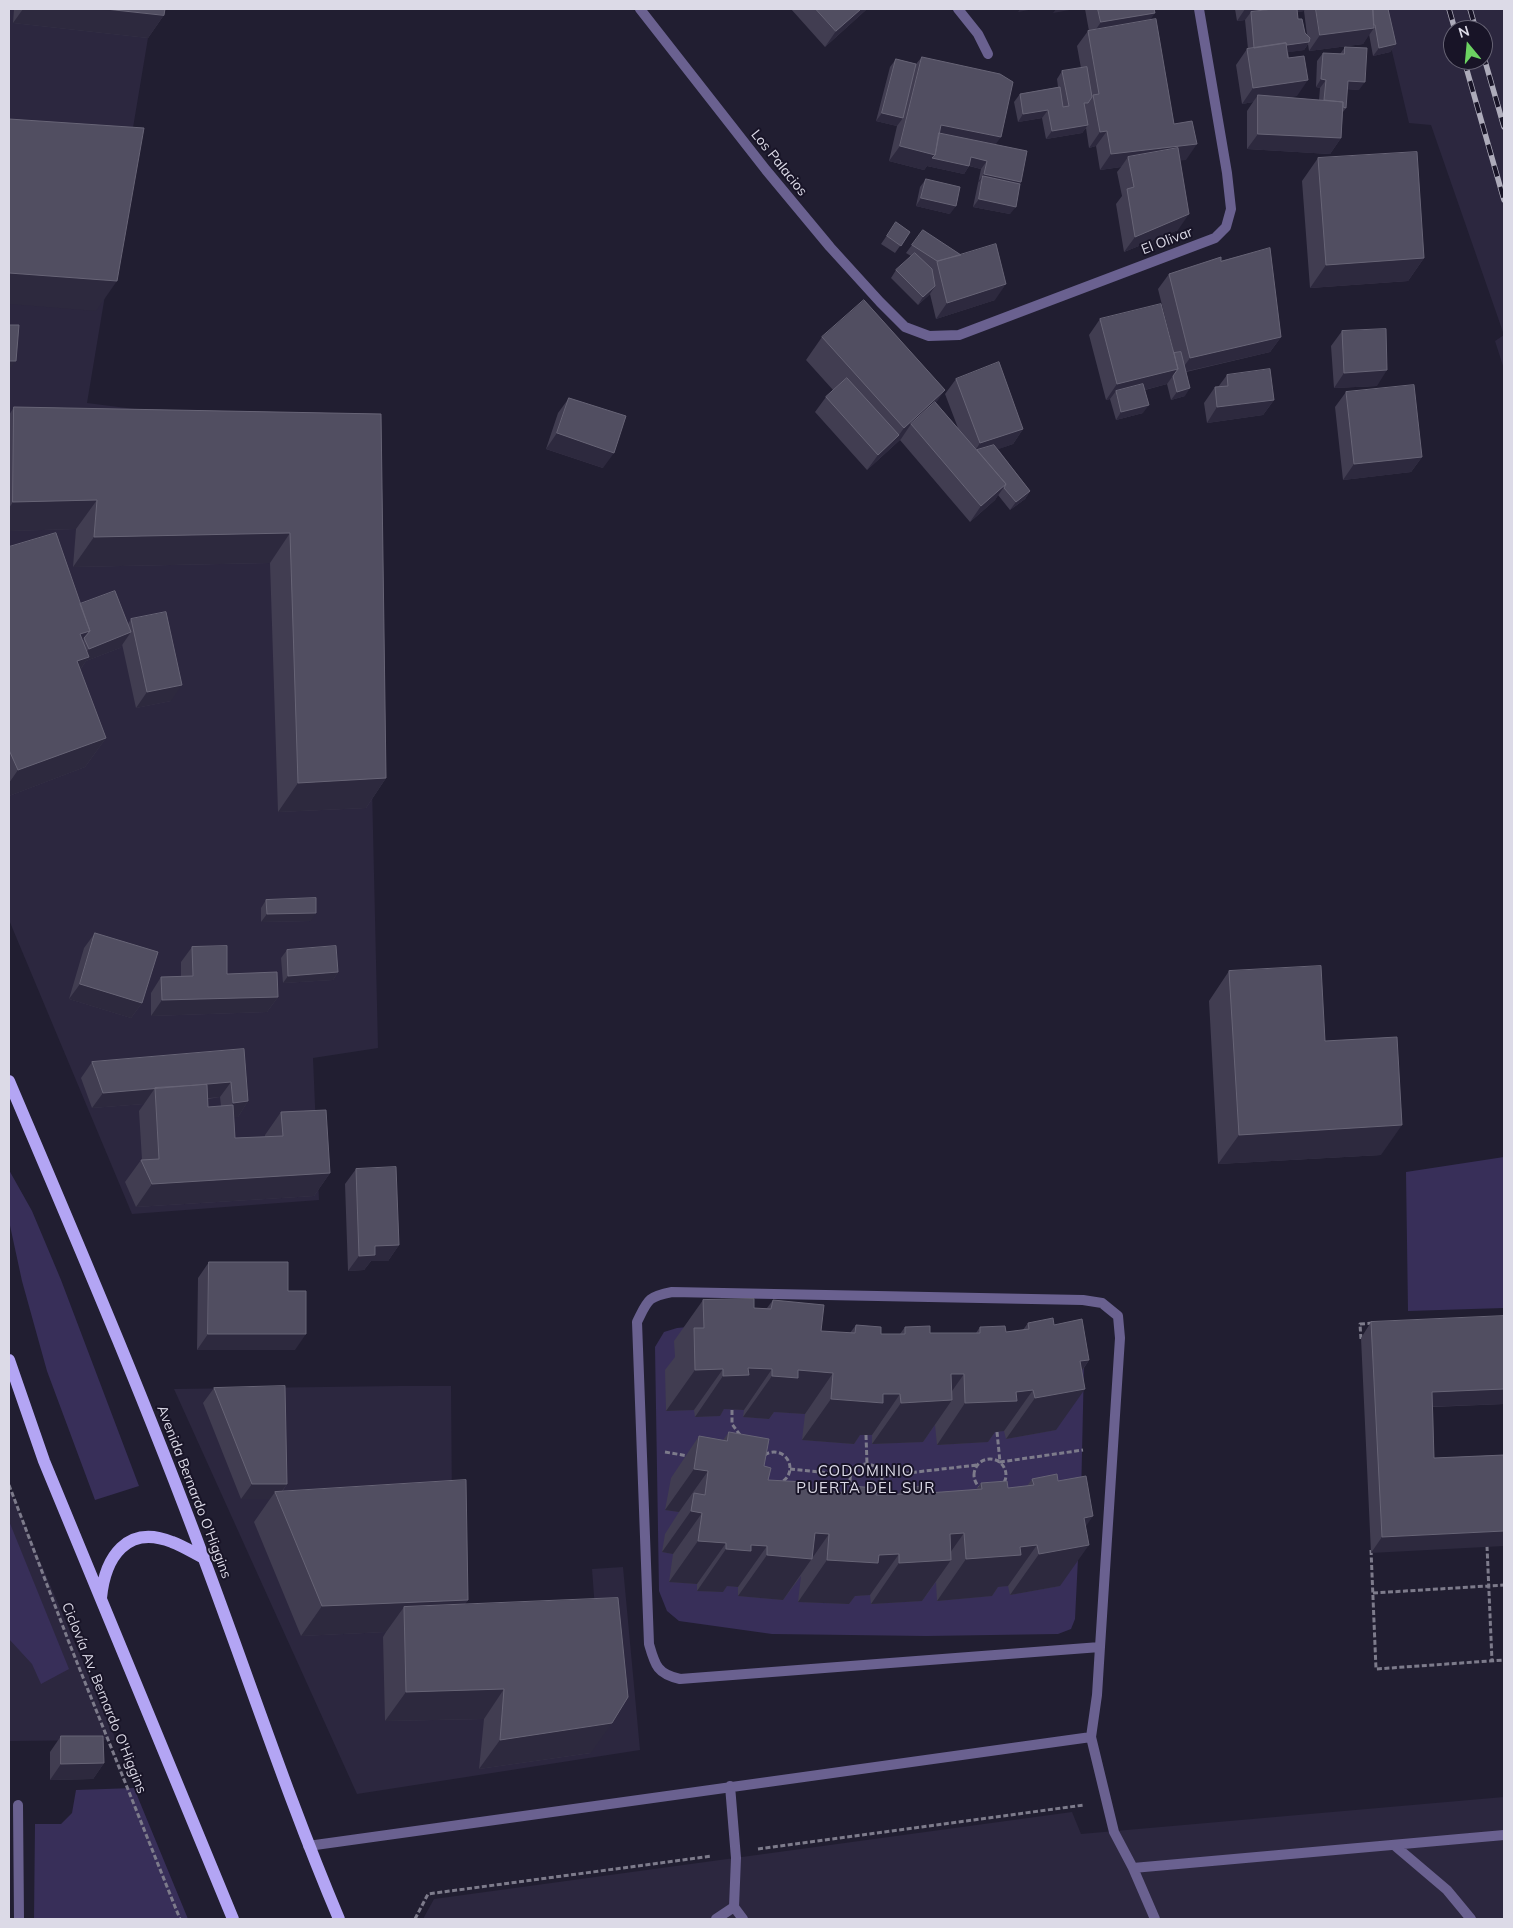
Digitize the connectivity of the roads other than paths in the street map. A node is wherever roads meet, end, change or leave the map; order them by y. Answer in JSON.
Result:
{"nodes":[{"id":1,"x":640,"y":9,"type":"edge"},
{"id":2,"x":958,"y":9,"type":"edge"},
{"id":3,"x":1199,"y":9,"type":"edge"},
{"id":4,"x":988,"y":54,"type":"dead end"},
{"id":5,"x":904,"y":327,"type":"joint"},
{"id":6,"x":9,"y":1080,"type":"edge"},
{"id":7,"x":9,"y":1360,"type":"edge"},
{"id":8,"x":204,"y":1558,"type":"junction"},
{"id":9,"x":100,"y":1600,"type":"junction"},
{"id":10,"x":1100,"y":1647,"type":"junction"},
{"id":11,"x":1091,"y":1737,"type":"junction"},
{"id":12,"x":730,"y":1786,"type":"junction"},
{"id":13,"x":18,"y":1805,"type":"dead end"},
{"id":14,"x":1504,"y":1835,"type":"edge"},
{"id":15,"x":1394,"y":1845,"type":"junction"},
{"id":16,"x":308,"y":1846,"type":"junction"},
{"id":17,"x":1133,"y":1868,"type":"junction"},
{"id":18,"x":734,"y":1907,"type":"junction"},
{"id":19,"x":19,"y":1919,"type":"edge"},
{"id":20,"x":233,"y":1919,"type":"edge"},
{"id":21,"x":339,"y":1919,"type":"edge"},
{"id":22,"x":716,"y":1919,"type":"edge"},
{"id":23,"x":743,"y":1919,"type":"edge"},
{"id":24,"x":1155,"y":1919,"type":"edge"},
{"id":25,"x":1471,"y":1919,"type":"edge"}],
"edges":[{"from":1,"to":5,"type":"street","name":"Los Palacios"},
{"from":2,"to":4,"type":"street"},
{"from":3,"to":5,"type":"street","name":"El Olivar"},
{"from":6,"to":8,"type":"main road","name":"Avenida Bernardo O'Higgins"},
{"from":7,"to":9,"type":"main road"},
{"from":8,"to":9,"type":"main road"},
{"from":8,"to":16,"type":"main road","name":"Avenida Bernardo O'Higgins"},
{"from":9,"to":20,"type":"main road"},
{"from":10,"to":10,"type":"street"},
{"from":10,"to":11,"type":"street"},
{"from":11,"to":12,"type":"street"},
{"from":11,"to":17,"type":"street"},
{"from":12,"to":16,"type":"street"},
{"from":12,"to":18,"type":"street"},
{"from":13,"to":19,"type":"street"},
{"from":14,"to":15,"type":"street"},
{"from":15,"to":17,"type":"street"},
{"from":15,"to":25,"type":"street"},
{"from":16,"to":21,"type":"main road","name":"Avenida Bernardo O'Higgins"},
{"from":17,"to":24,"type":"street"},
{"from":18,"to":22,"type":"street"},
{"from":18,"to":23,"type":"street"}]}
